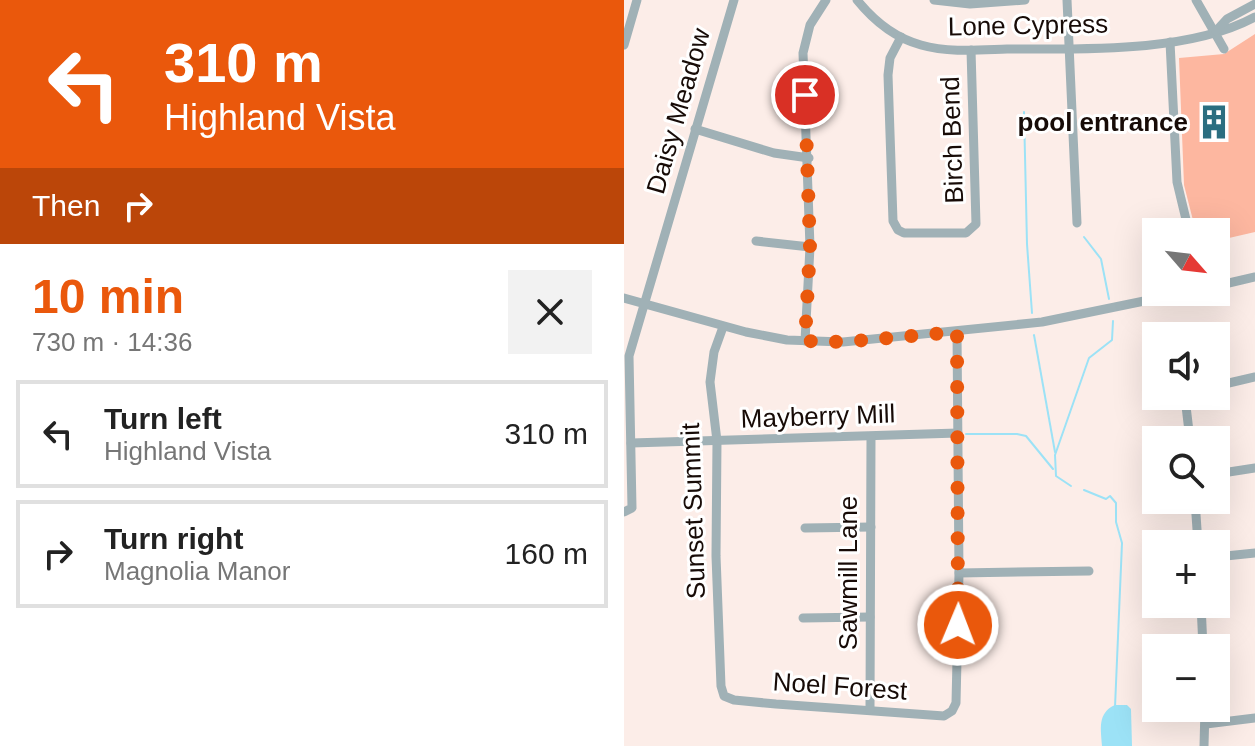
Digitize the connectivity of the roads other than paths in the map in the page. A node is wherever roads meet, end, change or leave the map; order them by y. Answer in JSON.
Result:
{"nodes":[{"id":1,"x":637,"y":0,"type":"edge"},
{"id":2,"x":734,"y":0,"type":"edge"},
{"id":3,"x":826,"y":0,"type":"edge"},
{"id":4,"x":857,"y":0,"type":"edge"},
{"id":5,"x":934,"y":0,"type":"edge"},
{"id":6,"x":1025,"y":0,"type":"edge"},
{"id":7,"x":1067,"y":0,"type":"edge"},
{"id":8,"x":1196,"y":0,"type":"edge"},
{"id":9,"x":970,"y":2,"type":"edge"},
{"id":10,"x":1255,"y":4,"type":"edge"},
{"id":11,"x":1255,"y":17,"type":"edge"},
{"id":12,"x":1215,"y":33,"type":"junction"},
{"id":13,"x":901,"y":37,"type":"junction"},
{"id":14,"x":1170,"y":42,"type":"junction"},
{"id":15,"x":624,"y":45,"type":"edge"},
{"id":16,"x":1069,"y":49,"type":"junction"},
{"id":17,"x":1224,"y":49,"type":"dead end"},
{"id":18,"x":971,"y":50,"type":"junction"},
{"id":19,"x":695,"y":129,"type":"junction"},
{"id":20,"x":809,"y":158,"type":"junction"},
{"id":21,"x":1186,"y":218,"type":"edge"},
{"id":22,"x":1077,"y":223,"type":"dead end"},
{"id":23,"x":756,"y":241,"type":"dead end"},
{"id":24,"x":810,"y":247,"type":"junction"},
{"id":25,"x":1255,"y":277,"type":"edge"},
{"id":26,"x":1230,"y":283,"type":"edge"},
{"id":27,"x":624,"y":298,"type":"edge"},
{"id":28,"x":1142,"y":302,"type":"edge"},
{"id":29,"x":644,"y":304,"type":"junction"},
{"id":30,"x":723,"y":327,"type":"junction"},
{"id":31,"x":957,"y":332,"type":"junction"},
{"id":32,"x":805,"y":341,"type":"junction"},
{"id":33,"x":1255,"y":377,"type":"edge"},
{"id":34,"x":1230,"y":383,"type":"edge"},
{"id":35,"x":958,"y":433,"type":"junction"},
{"id":36,"x":871,"y":437,"type":"junction"},
{"id":37,"x":717,"y":441,"type":"junction"},
{"id":38,"x":631,"y":443,"type":"junction"},
{"id":39,"x":1255,"y":468,"type":"edge"},
{"id":40,"x":1230,"y":472,"type":"edge"},
{"id":41,"x":624,"y":512,"type":"edge"},
{"id":42,"x":871,"y":527,"type":"junction"},
{"id":43,"x":805,"y":528,"type":"dead end"},
{"id":44,"x":1255,"y":553,"type":"edge"},
{"id":45,"x":1230,"y":556,"type":"edge"},
{"id":46,"x":1089,"y":571,"type":"dead end"},
{"id":47,"x":1043,"y":572,"type":"junction"},
{"id":48,"x":959,"y":573,"type":"junction"},
{"id":49,"x":1043,"y":584,"type":"dead end"},
{"id":50,"x":870,"y":617,"type":"junction"},
{"id":51,"x":803,"y":618,"type":"dead end"},
{"id":52,"x":724,"y":696,"type":"joint"},
{"id":53,"x":870,"y":710,"type":"junction"},
{"id":54,"x":1255,"y":718,"type":"edge"},
{"id":55,"x":1206,"y":724,"type":"joint"},
{"id":56,"x":1204,"y":746,"type":"edge"}],
"edges":[{"from":1,"to":15,"type":"street"},
{"from":2,"to":19,"type":"street","name":"Daisy Meadow"},
{"from":3,"to":20,"type":"street"},
{"from":4,"to":13,"type":"street","name":"Lone Cypress"},
{"from":5,"to":9,"type":"street"},
{"from":6,"to":9,"type":"street"},
{"from":7,"to":16,"type":"street"},
{"from":8,"to":12,"type":"street"},
{"from":10,"to":12,"type":"street","name":"Lone Cypress"},
{"from":11,"to":12,"type":"street","name":"Lone Cypress"},
{"from":12,"to":14,"type":"street","name":"Lone Cypress"},
{"from":12,"to":17,"type":"street"},
{"from":13,"to":18,"type":"street","name":"Lone Cypress"},
{"from":13,"to":18,"type":"street","name":"Birch Bend"},
{"from":14,"to":16,"type":"street","name":"Lone Cypress"},
{"from":14,"to":21,"type":"street"},
{"from":16,"to":18,"type":"street","name":"Lone Cypress"},
{"from":16,"to":22,"type":"street"},
{"from":19,"to":20,"type":"street"},
{"from":19,"to":29,"type":"street","name":"Daisy Meadow"},
{"from":20,"to":24,"type":"street"},
{"from":23,"to":24,"type":"street"},
{"from":24,"to":32,"type":"street"},
{"from":25,"to":26,"type":"street"},
{"from":27,"to":29,"type":"street"},
{"from":28,"to":31,"type":"street"},
{"from":29,"to":30,"type":"street"},
{"from":29,"to":38,"type":"street","name":"Daisy Meadow"},
{"from":30,"to":32,"type":"street"},
{"from":30,"to":37,"type":"street","name":"Sunset Summit"},
{"from":31,"to":32,"type":"street"},
{"from":31,"to":35,"type":"street"},
{"from":33,"to":34,"type":"street"},
{"from":35,"to":36,"type":"street","name":"Mayberry Mill"},
{"from":35,"to":48,"type":"street"},
{"from":36,"to":37,"type":"street","name":"Mayberry Mill"},
{"from":36,"to":42,"type":"street","name":"Sawmill Lane"},
{"from":37,"to":38,"type":"street","name":"Mayberry Mill"},
{"from":37,"to":52,"type":"street","name":"Sunset Summit"},
{"from":38,"to":41,"type":"street","name":"Daisy Meadow"},
{"from":39,"to":40,"type":"street"},
{"from":42,"to":43,"type":"street"},
{"from":42,"to":50,"type":"street","name":"Sawmill Lane"},
{"from":44,"to":45,"type":"street"},
{"from":46,"to":47,"type":"street"},
{"from":47,"to":48,"type":"street"},
{"from":47,"to":49,"type":"street"},
{"from":48,"to":53,"type":"street","name":"Noel Forest"},
{"from":50,"to":51,"type":"street"},
{"from":50,"to":53,"type":"street","name":"Sawmill Lane"},
{"from":52,"to":53,"type":"street","name":"Noel Forest"},
{"from":54,"to":55,"type":"street"},
{"from":55,"to":56,"type":"street"}]}
